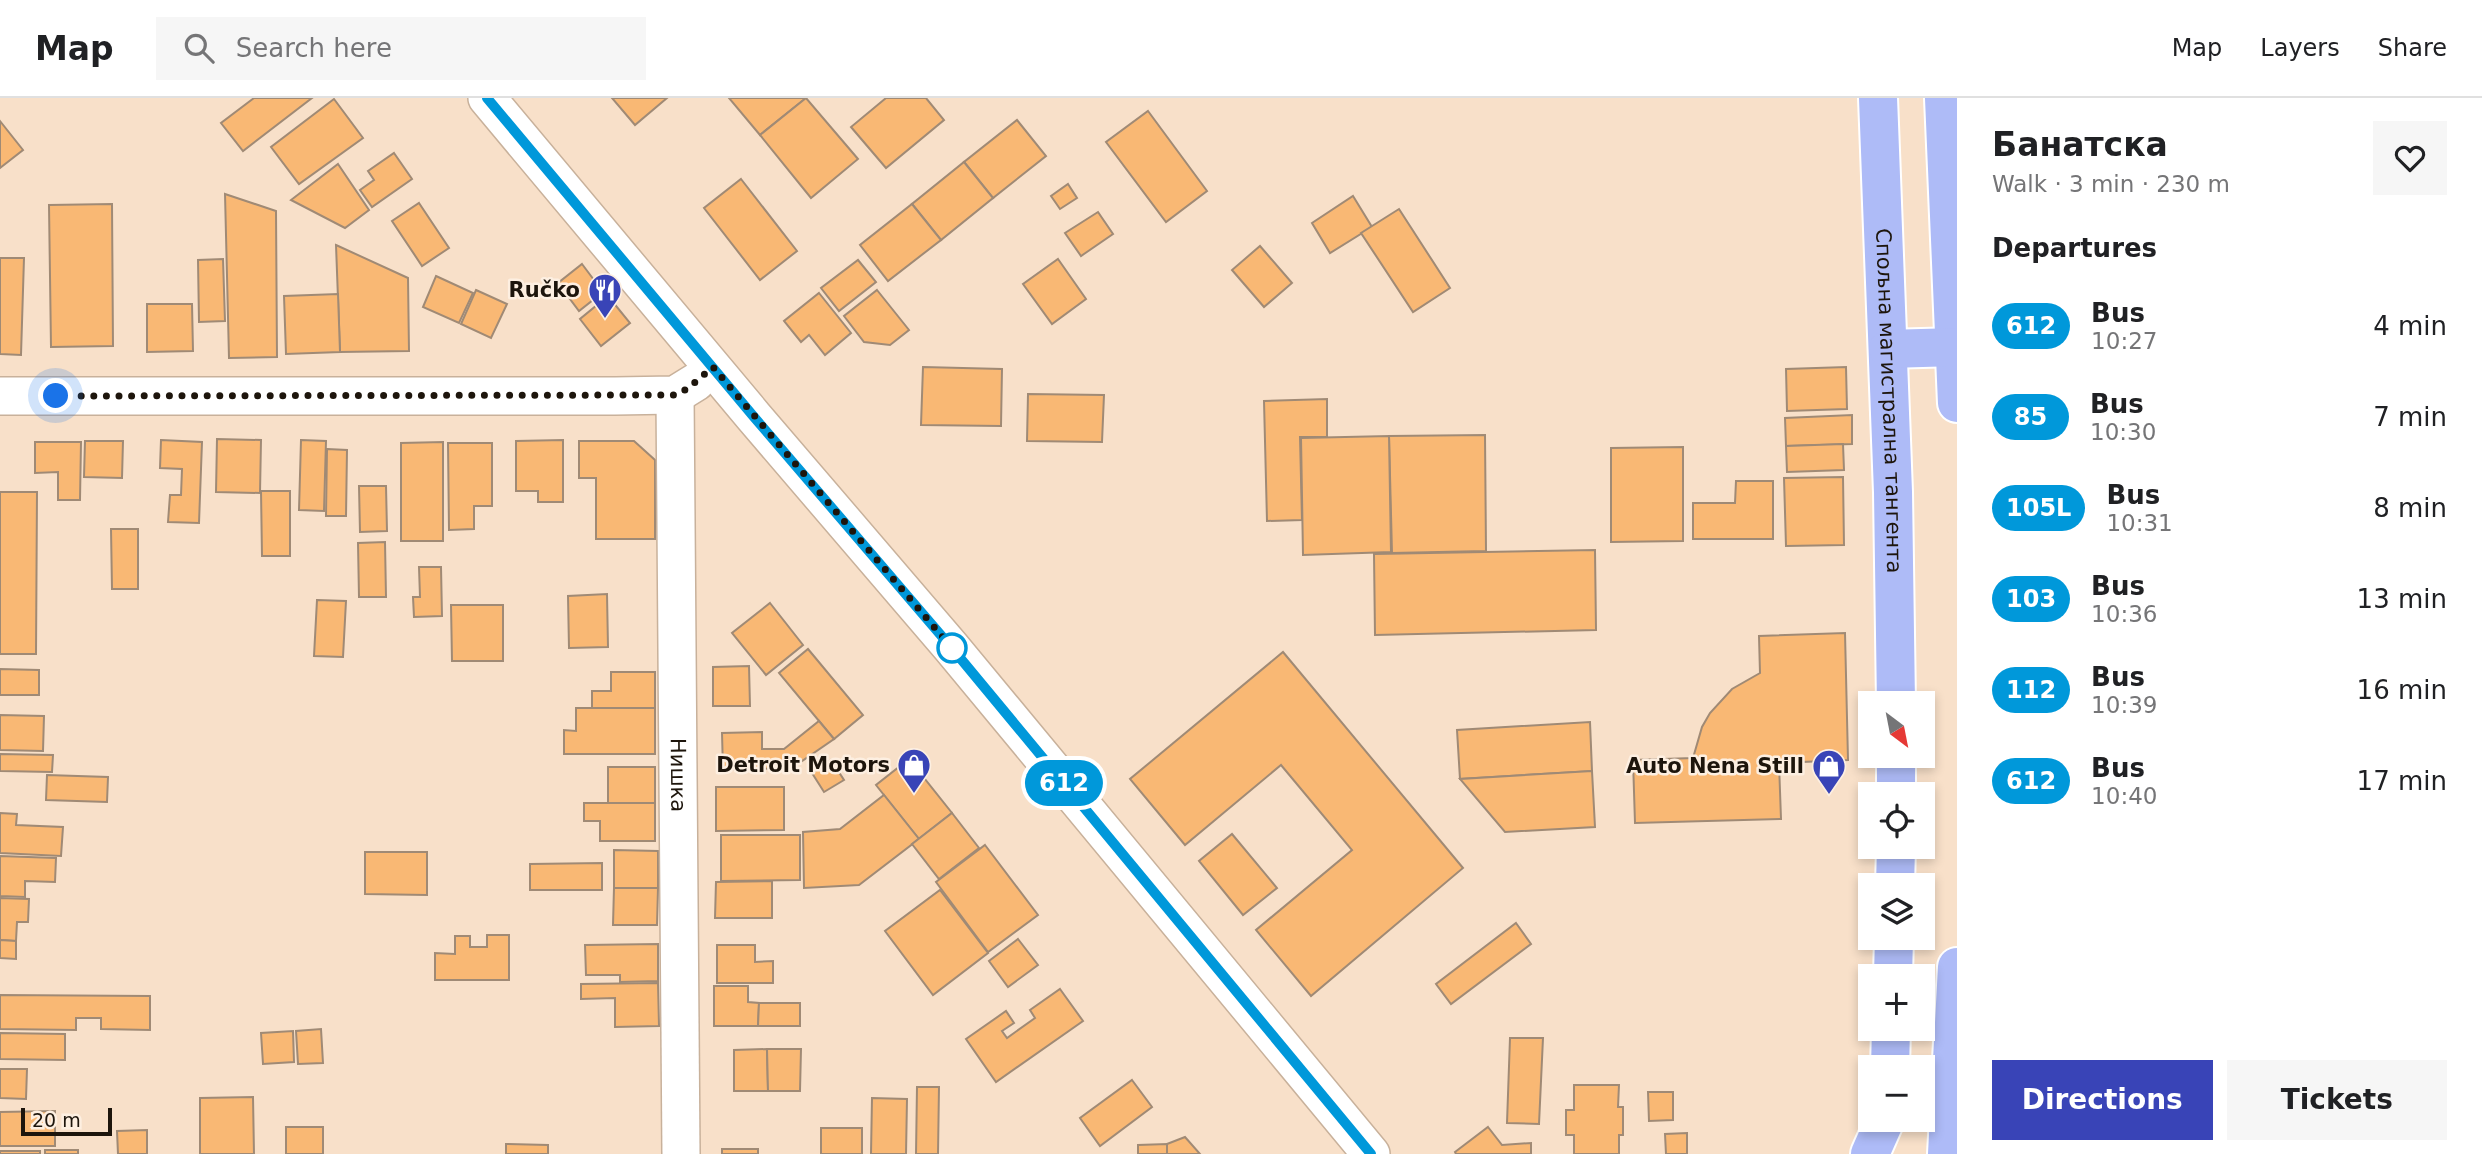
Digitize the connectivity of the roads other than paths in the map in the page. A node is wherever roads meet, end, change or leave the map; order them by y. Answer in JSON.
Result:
{"nodes":[{"id":1,"x":487,"y":98,"type":"edge"},
{"id":2,"x":1878,"y":98,"type":"edge"},
{"id":3,"x":1944,"y":98,"type":"edge"},
{"id":4,"x":1956,"y":347,"type":"edge"},
{"id":5,"x":1888,"y":349,"type":"junction"},
{"id":6,"x":713,"y":367,"type":"junction"},
{"id":7,"x":675,"y":395,"type":"junction"},
{"id":8,"x":0,"y":396,"type":"edge"},
{"id":9,"x":1957,"y":404,"type":"edge"},
{"id":10,"x":1896,"y":691,"type":"edge"},
{"id":11,"x":1957,"y":967,"type":"edge"},
{"id":12,"x":1880,"y":1132,"type":"edge"},
{"id":13,"x":1886,"y":1132,"type":"edge"},
{"id":14,"x":1951,"y":1139,"type":"edge"},
{"id":15,"x":681,"y":1154,"type":"edge"},
{"id":16,"x":1371,"y":1154,"type":"edge"},
{"id":17,"x":1870,"y":1154,"type":"edge"},
{"id":18,"x":1886,"y":1154,"type":"edge"}],
"edges":[{"from":1,"to":6,"type":"street"},
{"from":2,"to":5,"type":"main road","name":"Спољна магистрална тангента"},
{"from":3,"to":4,"type":"main road"},
{"from":4,"to":5,"type":"main road"},
{"from":4,"to":9,"type":"main road"},
{"from":5,"to":10,"type":"main road","name":"Спољна магистрална тангента"},
{"from":6,"to":7,"type":"street"},
{"from":6,"to":16,"type":"street"},
{"from":7,"to":8,"type":"street"},
{"from":7,"to":15,"type":"street","name":"Нишка"},
{"from":11,"to":14,"type":"main road"},
{"from":12,"to":17,"type":"main road"},
{"from":13,"to":18,"type":"main road"}]}
